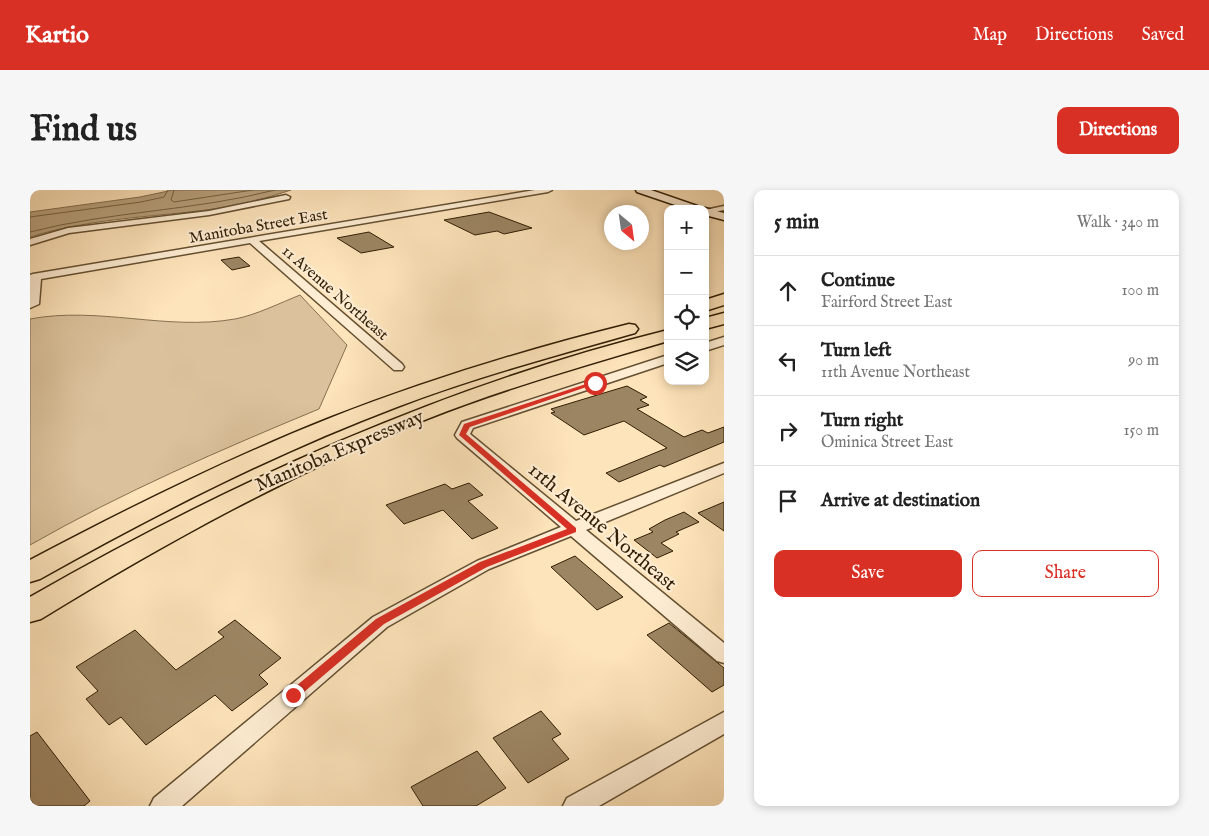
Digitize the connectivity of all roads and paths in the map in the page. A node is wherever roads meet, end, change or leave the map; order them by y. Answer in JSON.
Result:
{"nodes":[{"id":1,"x":548,"y":190,"type":"edge"},
{"id":2,"x":641,"y":190,"type":"edge"},
{"id":3,"x":286,"y":196,"type":"dead end"},
{"id":4,"x":688,"y":205,"type":"edge"},
{"id":5,"x":724,"y":208,"type":"edge"},
{"id":6,"x":709,"y":210,"type":"edge"},
{"id":7,"x":709,"y":212,"type":"edge"},
{"id":8,"x":724,"y":217,"type":"edge"},
{"id":9,"x":253,"y":241,"type":"junction"},
{"id":10,"x":30,"y":242,"type":"edge"},
{"id":11,"x":35,"y":278,"type":"joint"},
{"id":12,"x":724,"y":299,"type":"edge"},
{"id":13,"x":30,"y":305,"type":"edge"},
{"id":14,"x":709,"y":305,"type":"edge"},
{"id":15,"x":724,"y":318,"type":"edge"},
{"id":16,"x":664,"y":319,"type":"edge"},
{"id":17,"x":709,"y":323,"type":"edge"},
{"id":18,"x":664,"y":336,"type":"edge"},
{"id":19,"x":724,"y":341,"type":"edge"},
{"id":20,"x":709,"y":346,"type":"edge"},
{"id":21,"x":664,"y":360,"type":"edge"},
{"id":22,"x":398,"y":368,"type":"dead end"},
{"id":23,"x":724,"y":468,"type":"edge"},
{"id":24,"x":573,"y":530,"type":"junction"},
{"id":25,"x":30,"y":572,"type":"edge"},
{"id":26,"x":30,"y":610,"type":"edge"},
{"id":27,"x":724,"y":656,"type":"edge"},
{"id":28,"x":724,"y":722,"type":"edge"},
{"id":29,"x":163,"y":806,"type":"edge"},
{"id":30,"x":576,"y":806,"type":"edge"}],
"edges":[{"from":1,"to":9,"type":"street","name":"Manitoba Street East"},
{"from":2,"to":4,"type":"street"},
{"from":3,"to":10,"type":"street"},
{"from":5,"to":6,"type":"street"},
{"from":7,"to":8,"type":"street"},
{"from":9,"to":11,"type":"street","name":"Manitoba Street East"},
{"from":9,"to":22,"type":"street","name":"11 Avenue Northeast"},
{"from":11,"to":13,"type":"street"},
{"from":12,"to":14,"type":"main road"},
{"from":15,"to":17,"type":"main road"},
{"from":16,"to":25,"type":"main road","name":"Manitoba Expressway"},
{"from":18,"to":26,"type":"main road","name":"Manitoba Expressway"},
{"from":19,"to":20,"type":"street"},
{"from":21,"to":24,"type":"street","name":"11th Avenue Northeast"},
{"from":23,"to":24,"type":"street"},
{"from":24,"to":27,"type":"street","name":"11th Avenue Northeast"},
{"from":24,"to":29,"type":"street"},
{"from":28,"to":30,"type":"street"}]}
